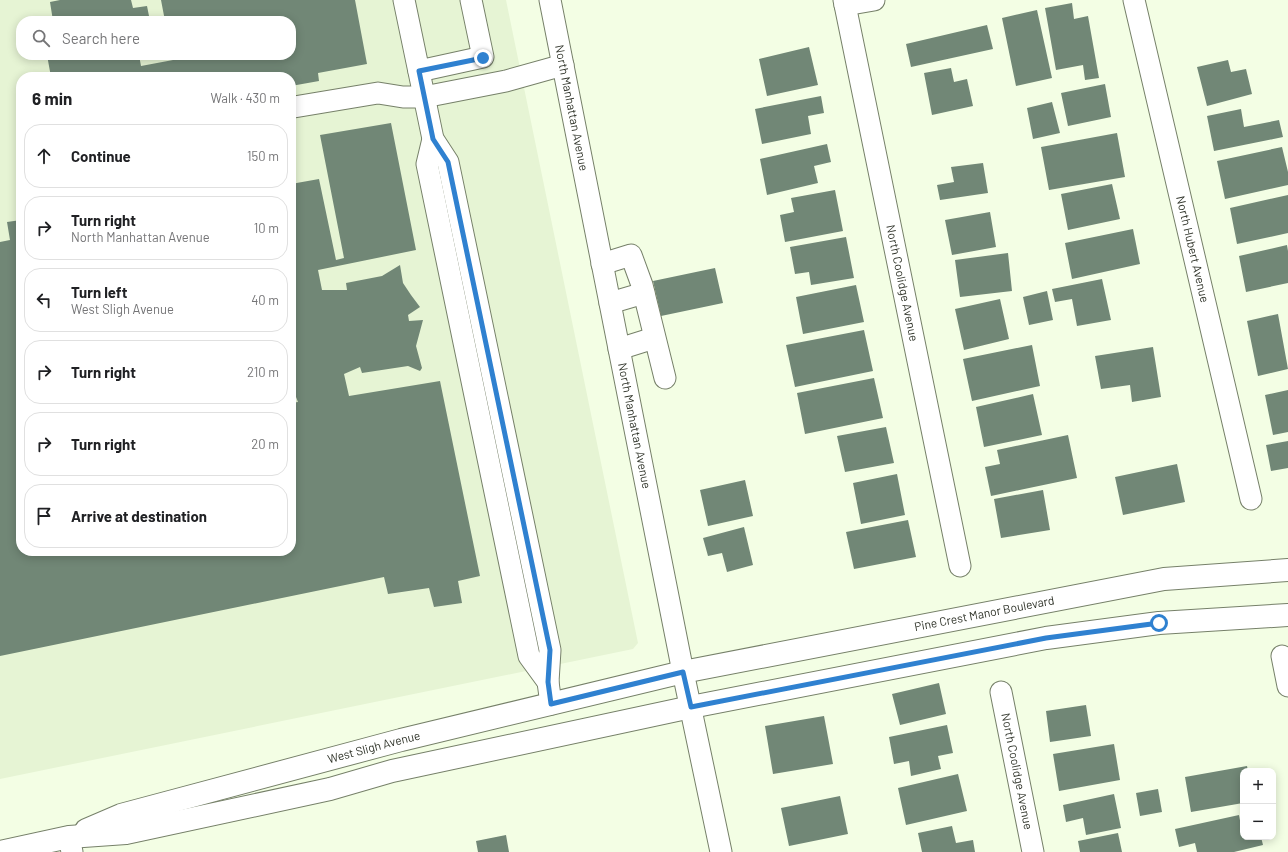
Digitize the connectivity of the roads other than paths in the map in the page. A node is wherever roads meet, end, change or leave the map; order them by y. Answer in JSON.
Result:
{"nodes":[{"id":1,"x":404,"y":0,"type":"edge"},
{"id":2,"x":471,"y":0,"type":"edge"},
{"id":3,"x":550,"y":0,"type":"edge"},
{"id":4,"x":874,"y":0,"type":"edge"},
{"id":5,"x":1134,"y":0,"type":"edge"},
{"id":6,"x":845,"y":3,"type":"edge"},
{"id":7,"x":563,"y":65,"type":"junction"},
{"id":8,"x":419,"y":71,"type":"junction"},
{"id":9,"x":424,"y":98,"type":"junction"},
{"id":10,"x":296,"y":107,"type":"edge"},
{"id":11,"x":602,"y":264,"type":"junction"},
{"id":12,"x":644,"y":293,"type":"junction"},
{"id":13,"x":610,"y":303,"type":"junction"},
{"id":14,"x":654,"y":338,"type":"junction"},
{"id":15,"x":619,"y":349,"type":"junction"},
{"id":16,"x":665,"y":378,"type":"dead end"},
{"id":17,"x":1251,"y":499,"type":"dead end"},
{"id":18,"x":960,"y":566,"type":"dead end"},
{"id":19,"x":1288,"y":570,"type":"edge"},
{"id":20,"x":1288,"y":615,"type":"edge"},
{"id":21,"x":1282,"y":656,"type":"dead end"},
{"id":22,"x":683,"y":672,"type":"junction"},
{"id":23,"x":1288,"y":686,"type":"edge"},
{"id":24,"x":1000,"y":692,"type":"dead end"},
{"id":25,"x":551,"y":704,"type":"junction"},
{"id":26,"x":691,"y":707,"type":"junction"},
{"id":27,"x":70,"y":845,"type":"edge"},
{"id":28,"x":0,"y":852,"type":"edge"},
{"id":29,"x":720,"y":852,"type":"edge"},
{"id":30,"x":1033,"y":852,"type":"edge"}],
"edges":[{"from":1,"to":8,"type":"street"},
{"from":2,"to":8,"type":"street"},
{"from":3,"to":7,"type":"street","name":"North Manhattan Avenue"},
{"from":4,"to":6,"type":"street"},
{"from":5,"to":17,"type":"street","name":"North Hubert Avenue"},
{"from":6,"to":18,"type":"street","name":"North Coolidge Avenue"},
{"from":7,"to":9,"type":"street"},
{"from":7,"to":11,"type":"street","name":"North Manhattan Avenue"},
{"from":8,"to":9,"type":"street"},
{"from":9,"to":10,"type":"street"},
{"from":9,"to":25,"type":"street"},
{"from":11,"to":12,"type":"street"},
{"from":11,"to":13,"type":"street","name":"North Manhattan Avenue"},
{"from":12,"to":13,"type":"street"},
{"from":12,"to":14,"type":"street"},
{"from":13,"to":15,"type":"street","name":"North Manhattan Avenue"},
{"from":14,"to":15,"type":"street"},
{"from":14,"to":16,"type":"street"},
{"from":15,"to":22,"type":"street","name":"North Manhattan Avenue"},
{"from":19,"to":22,"type":"main road","name":"Pine Crest Manor Boulevard"},
{"from":20,"to":26,"type":"main road"},
{"from":21,"to":23,"type":"street"},
{"from":22,"to":25,"type":"main road","name":"West Sligh Avenue"},
{"from":22,"to":26,"type":"street","name":"North Manhattan Avenue"},
{"from":24,"to":30,"type":"street","name":"North Coolidge Avenue"},
{"from":25,"to":27,"type":"main road","name":"West Sligh Avenue"},
{"from":26,"to":27,"type":"main road","name":"West Sligh Avenue"},
{"from":26,"to":29,"type":"street","name":"North Manhattan Avenue"},
{"from":27,"to":28,"type":"main road","name":"West Sligh Avenue"}]}
